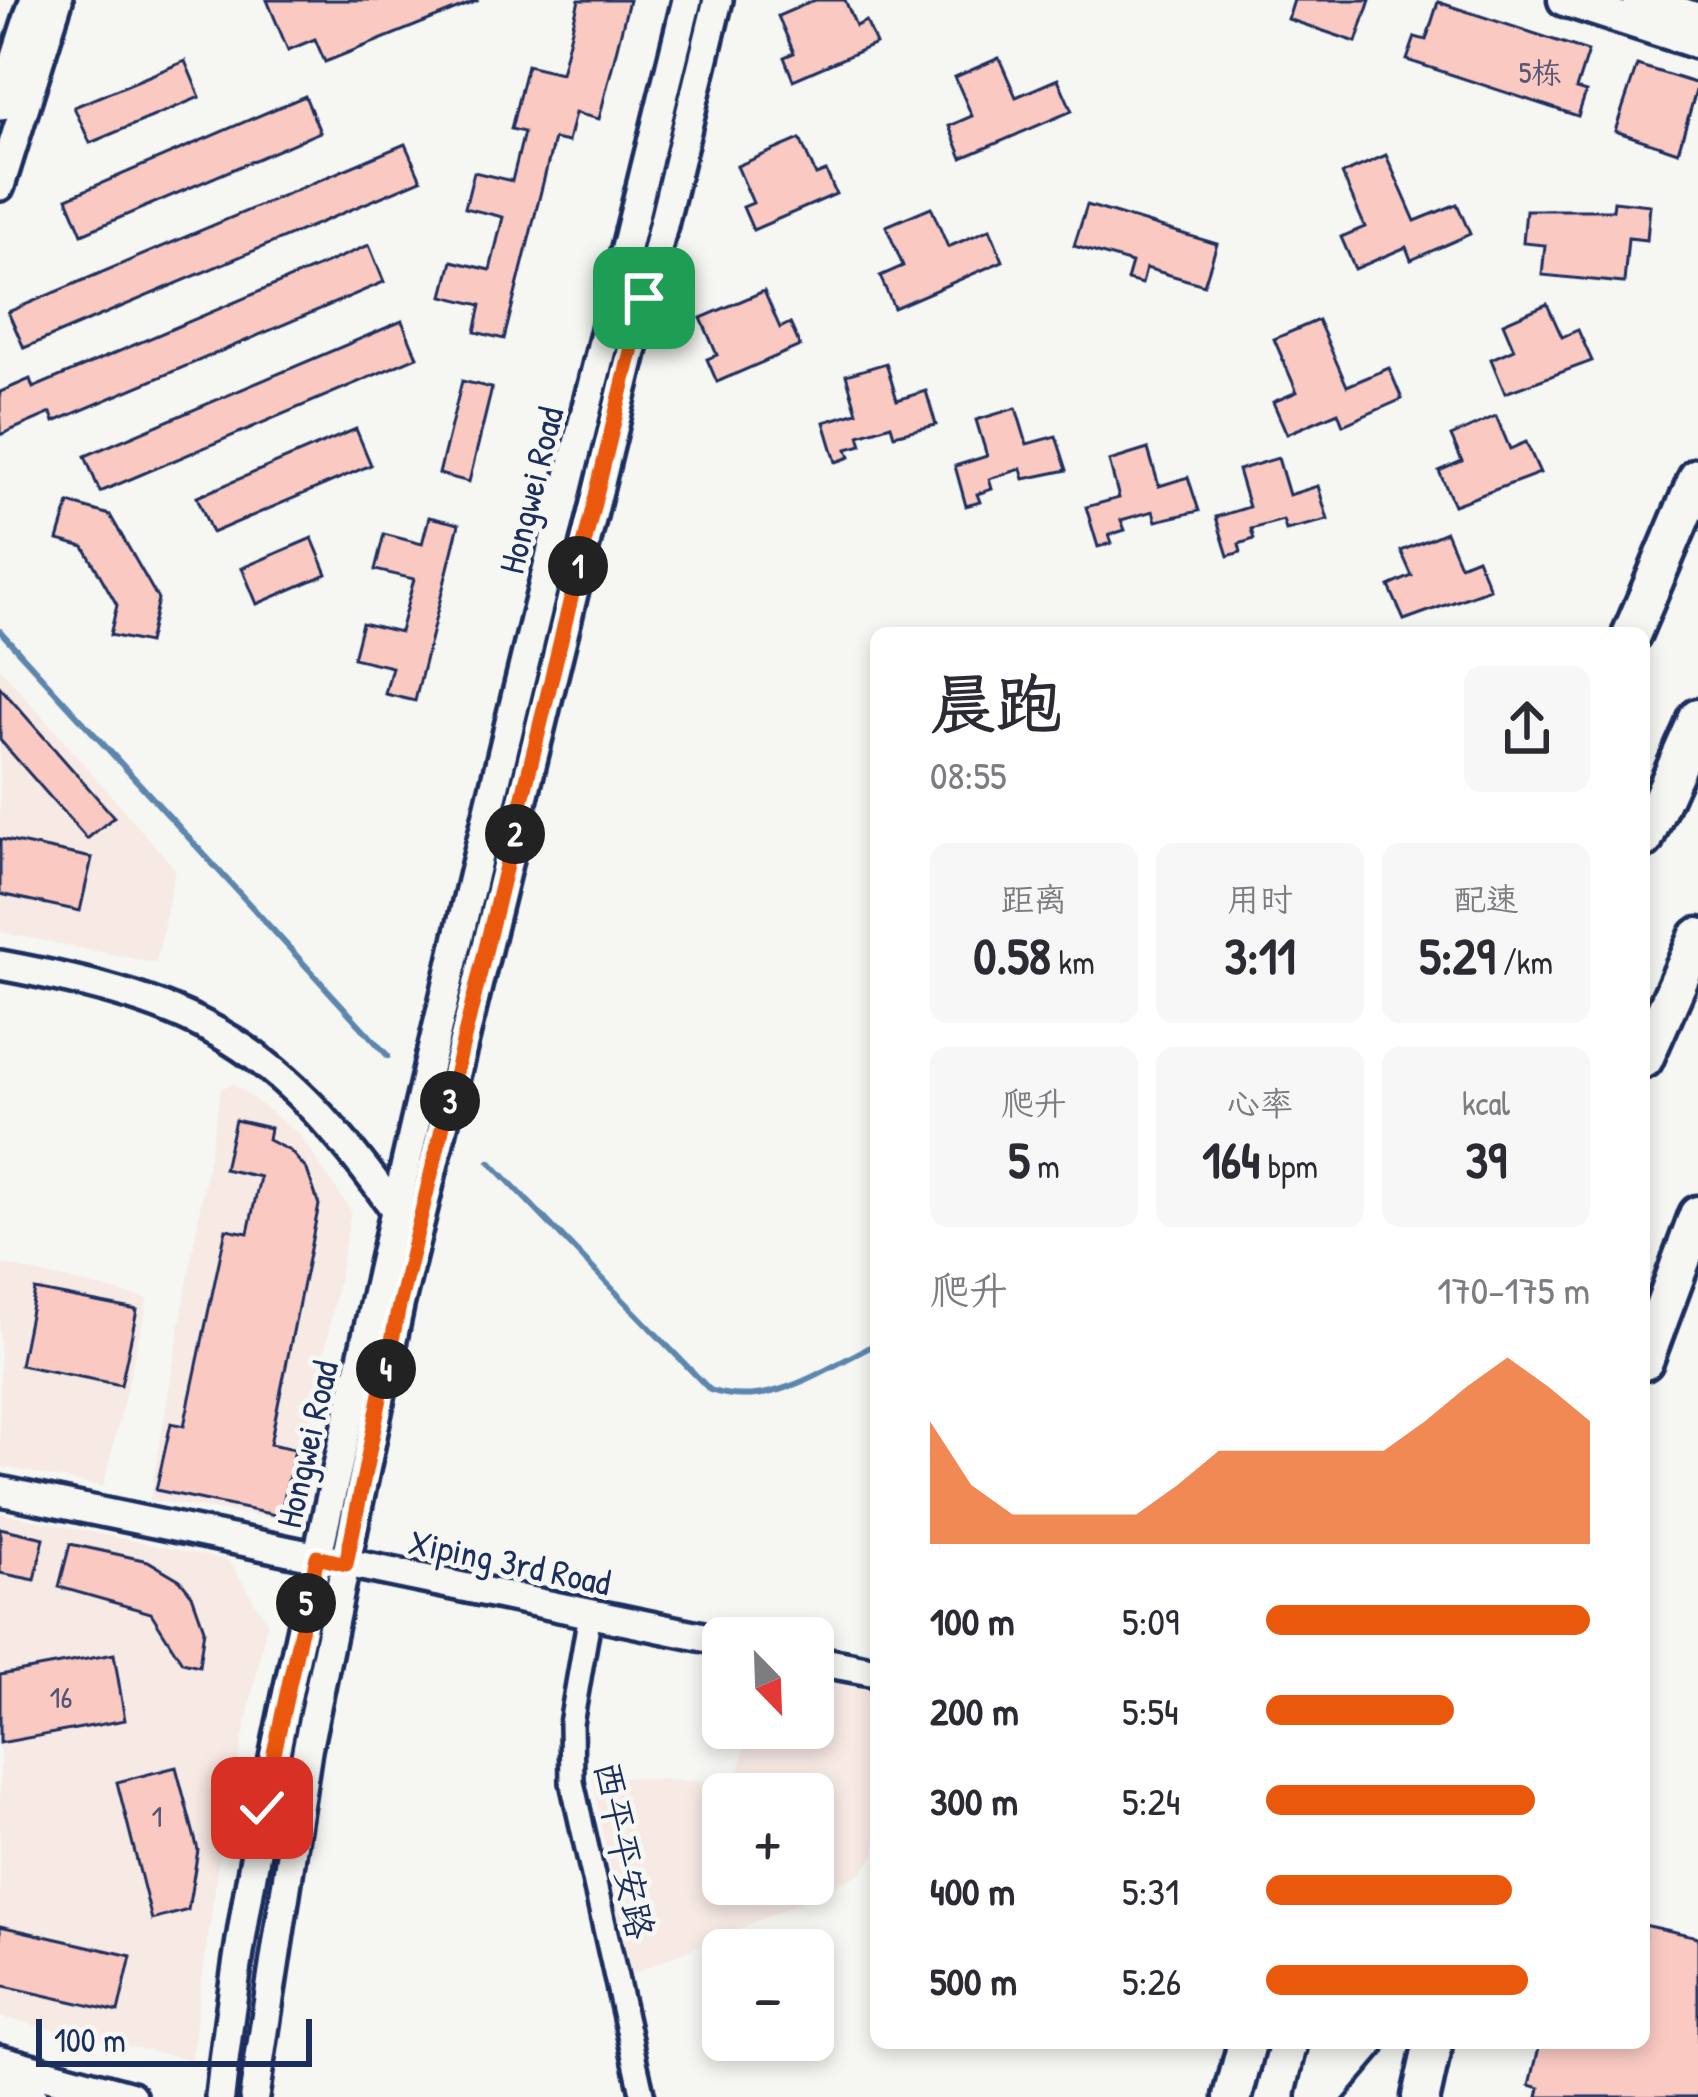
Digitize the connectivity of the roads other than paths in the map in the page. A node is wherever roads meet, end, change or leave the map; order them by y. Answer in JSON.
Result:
{"nodes":[{"id":1,"x":34,"y":0,"type":"edge"},
{"id":2,"x":58,"y":0,"type":"edge"},
{"id":3,"x":687,"y":0,"type":"edge"},
{"id":4,"x":718,"y":0,"type":"edge"},
{"id":5,"x":1564,"y":0,"type":"edge"},
{"id":6,"x":1639,"y":0,"type":"edge"},
{"id":7,"x":1698,"y":19,"type":"edge"},
{"id":8,"x":1698,"y":43,"type":"edge"},
{"id":9,"x":0,"y":106,"type":"edge"},
{"id":10,"x":0,"y":186,"type":"edge"},
{"id":11,"x":1698,"y":477,"type":"edge"},
{"id":12,"x":1635,"y":627,"type":"edge"},
{"id":13,"x":1698,"y":718,"type":"edge"},
{"id":14,"x":1650,"y":826,"type":"edge"},
{"id":15,"x":1698,"y":937,"type":"edge"},
{"id":16,"x":0,"y":965,"type":"edge"},
{"id":17,"x":0,"y":983,"type":"edge"},
{"id":18,"x":1650,"y":1045,"type":"edge"},
{"id":19,"x":1698,"y":1215,"type":"edge"},
{"id":20,"x":403,"y":1233,"type":"junction"},
{"id":21,"x":1650,"y":1345,"type":"edge"},
{"id":22,"x":0,"y":1491,"type":"edge"},
{"id":23,"x":317,"y":1557,"type":"junction"},
{"id":24,"x":346,"y":1564,"type":"junction"},
{"id":25,"x":590,"y":1614,"type":"junction"},
{"id":26,"x":702,"y":1637,"type":"edge"},
{"id":27,"x":834,"y":1664,"type":"edge"},
{"id":28,"x":870,"y":1671,"type":"edge"},
{"id":29,"x":1245,"y":2049,"type":"edge"},
{"id":30,"x":1329,"y":2049,"type":"edge"},
{"id":31,"x":1361,"y":2049,"type":"edge"},
{"id":32,"x":1432,"y":2049,"type":"edge"},
{"id":33,"x":0,"y":2061,"type":"edge"},
{"id":34,"x":0,"y":2087,"type":"edge"},
{"id":35,"x":31,"y":2097,"type":"edge"},
{"id":36,"x":130,"y":2097,"type":"edge"},
{"id":37,"x":220,"y":2097,"type":"edge"},
{"id":38,"x":254,"y":2097,"type":"edge"},
{"id":39,"x":644,"y":2097,"type":"edge"},
{"id":40,"x":1233,"y":2097,"type":"edge"},
{"id":41,"x":1318,"y":2097,"type":"edge"},
{"id":42,"x":1421,"y":2097,"type":"edge"}],
"edges":[{"from":1,"to":9,"type":"street"},
{"from":2,"to":10,"type":"street"},
{"from":3,"to":20,"type":"street","name":"Hongwei Road"},
{"from":4,"to":20,"type":"street","name":"Hongwei Road"},
{"from":5,"to":8,"type":"main road"},
{"from":6,"to":7,"type":"main road"},
{"from":11,"to":12,"type":"main road"},
{"from":13,"to":14,"type":"main road"},
{"from":15,"to":18,"type":"main road"},
{"from":16,"to":20,"type":"street"},
{"from":17,"to":20,"type":"street"},
{"from":19,"to":21,"type":"main road"},
{"from":20,"to":23,"type":"street","name":"Hongwei Road"},
{"from":20,"to":24,"type":"street","name":"Hongwei Road"},
{"from":22,"to":23,"type":"street","name":"Xiping 3rd Road"},
{"from":23,"to":24,"type":"street","name":"Xiping 3rd Road"},
{"from":23,"to":37,"type":"street","name":"Hongwei Road"},
{"from":24,"to":25,"type":"street","name":"Xiping 3rd Road"},
{"from":24,"to":38,"type":"street","name":"Hongwei Road"},
{"from":25,"to":26,"type":"street","name":"Xiping 3rd Road"},
{"from":25,"to":39,"type":"street","name":"西平平安路"},
{"from":27,"to":28,"type":"street"},
{"from":29,"to":40,"type":"main road"},
{"from":30,"to":41,"type":"main road"},
{"from":31,"to":41,"type":"main road"},
{"from":32,"to":42,"type":"main road"},
{"from":33,"to":36,"type":"main road"},
{"from":34,"to":35,"type":"main road"}]}
